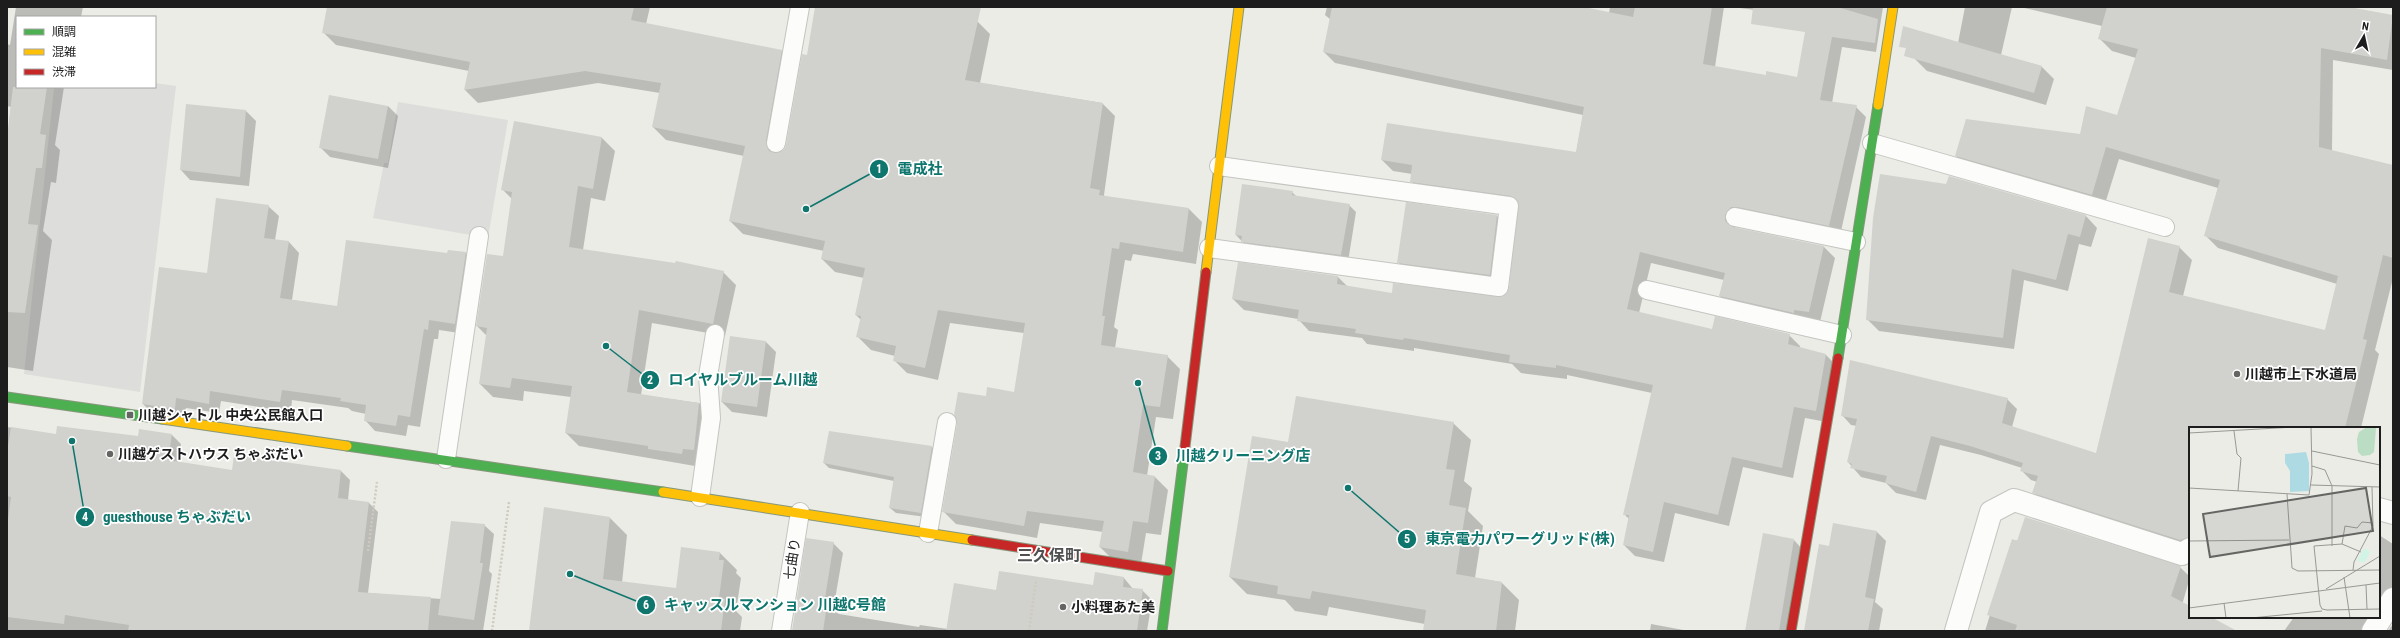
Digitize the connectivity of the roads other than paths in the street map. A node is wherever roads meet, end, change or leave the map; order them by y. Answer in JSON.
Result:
{"nodes":[{"id":1,"x":800,"y":7,"type":"edge"},
{"id":2,"x":1239,"y":7,"type":"edge"},
{"id":3,"x":1893,"y":7,"type":"edge"},
{"id":4,"x":776,"y":143,"type":"dead end"},
{"id":5,"x":1872,"y":143,"type":"junction"},
{"id":6,"x":1219,"y":166,"type":"junction"},
{"id":7,"x":1735,"y":217,"type":"dead end"},
{"id":8,"x":2165,"y":227,"type":"dead end"},
{"id":9,"x":479,"y":236,"type":"dead end"},
{"id":10,"x":1856,"y":242,"type":"junction"},
{"id":11,"x":1209,"y":248,"type":"junction"},
{"id":12,"x":1647,"y":290,"type":"dead end"},
{"id":13,"x":715,"y":334,"type":"dead end"},
{"id":14,"x":1842,"y":335,"type":"junction"},
{"id":15,"x":7,"y":397,"type":"edge"},
{"id":16,"x":947,"y":422,"type":"dead end"},
{"id":17,"x":446,"y":459,"type":"junction"},
{"id":18,"x":700,"y":497,"type":"junction"},
{"id":19,"x":2380,"y":509,"type":"edge"},
{"id":20,"x":800,"y":512,"type":"junction"},
{"id":21,"x":2393,"y":512,"type":"edge"},
{"id":22,"x":928,"y":533,"type":"junction"},
{"id":23,"x":2189,"y":550,"type":"edge"},
{"id":24,"x":1168,"y":571,"type":"junction"},
{"id":25,"x":2393,"y":599,"type":"edge"},
{"id":26,"x":781,"y":631,"type":"edge"},
{"id":27,"x":1162,"y":631,"type":"edge"},
{"id":28,"x":1791,"y":631,"type":"edge"},
{"id":29,"x":1956,"y":631,"type":"edge"},
{"id":30,"x":2372,"y":631,"type":"edge"}],
"edges":[{"from":1,"to":4,"type":"lane"},
{"from":2,"to":6,"type":"street"},
{"from":3,"to":5,"type":"street"},
{"from":5,"to":8,"type":"lane"},
{"from":5,"to":10,"type":"street"},
{"from":6,"to":11,"type":"street"},
{"from":6,"to":11,"type":"lane"},
{"from":7,"to":10,"type":"lane"},
{"from":9,"to":17,"type":"lane"},
{"from":10,"to":14,"type":"street"},
{"from":11,"to":24,"type":"street"},
{"from":12,"to":14,"type":"lane"},
{"from":13,"to":18,"type":"lane"},
{"from":14,"to":28,"type":"street"},
{"from":15,"to":17,"type":"street"},
{"from":16,"to":22,"type":"lane"},
{"from":17,"to":18,"type":"street"},
{"from":18,"to":20,"type":"street"},
{"from":19,"to":21,"type":"street"},
{"from":20,"to":22,"type":"street"},
{"from":20,"to":26,"type":"lane","name":"七曲り"},
{"from":22,"to":24,"type":"street"},
{"from":23,"to":29,"type":"street"},
{"from":24,"to":27,"type":"street"},
{"from":25,"to":30,"type":"street"}]}
